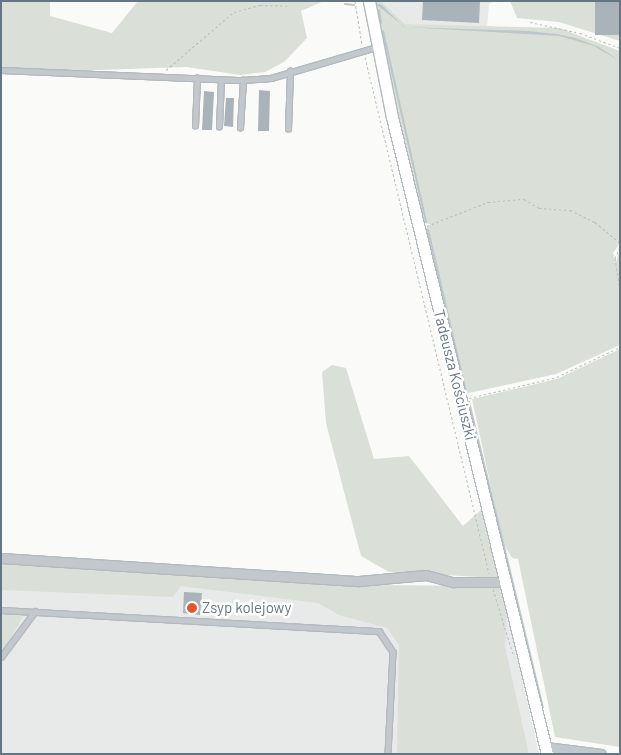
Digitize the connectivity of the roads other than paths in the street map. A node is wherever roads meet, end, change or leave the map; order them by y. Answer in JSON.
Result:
{"nodes":[{"id":1,"x":369,"y":1,"type":"edge"},
{"id":2,"x":378,"y":47,"type":"junction"},
{"id":3,"x":1,"y":70,"type":"edge"},
{"id":4,"x":290,"y":71,"type":"junction"},
{"id":5,"x":196,"y":78,"type":"junction"},
{"id":6,"x":221,"y":80,"type":"junction"},
{"id":7,"x":243,"y":80,"type":"junction"},
{"id":8,"x":194,"y":126,"type":"dead end"},
{"id":9,"x":219,"y":127,"type":"dead end"},
{"id":10,"x":240,"y":128,"type":"dead end"},
{"id":11,"x":288,"y":129,"type":"dead end"},
{"id":12,"x":1,"y":558,"type":"edge"},
{"id":13,"x":506,"y":582,"type":"junction"},
{"id":14,"x":1,"y":610,"type":"edge"},
{"id":15,"x":35,"y":611,"type":"junction"},
{"id":16,"x":1,"y":657,"type":"edge"},
{"id":17,"x":546,"y":751,"type":"edge"},
{"id":18,"x":388,"y":754,"type":"edge"},
{"id":19,"x":601,"y":754,"type":"edge"}],
"edges":[{"from":1,"to":2,"type":"main road","name":"Tadeusza Kościuszki"},
{"from":2,"to":4,"type":"lane"},
{"from":2,"to":13,"type":"main road","name":"Tadeusza Kościuszki"},
{"from":3,"to":5,"type":"lane"},
{"from":4,"to":7,"type":"lane"},
{"from":4,"to":11,"type":"lane"},
{"from":5,"to":6,"type":"lane"},
{"from":5,"to":8,"type":"lane"},
{"from":6,"to":7,"type":"lane"},
{"from":6,"to":9,"type":"lane"},
{"from":7,"to":10,"type":"lane"},
{"from":12,"to":13,"type":"street"},
{"from":13,"to":17,"type":"main road","name":"Tadeusza Kościuszki"},
{"from":14,"to":15,"type":"lane"},
{"from":15,"to":16,"type":"lane"},
{"from":15,"to":18,"type":"lane"},
{"from":17,"to":19,"type":"street","name":"Tadeusza Kościuszki"}]}
